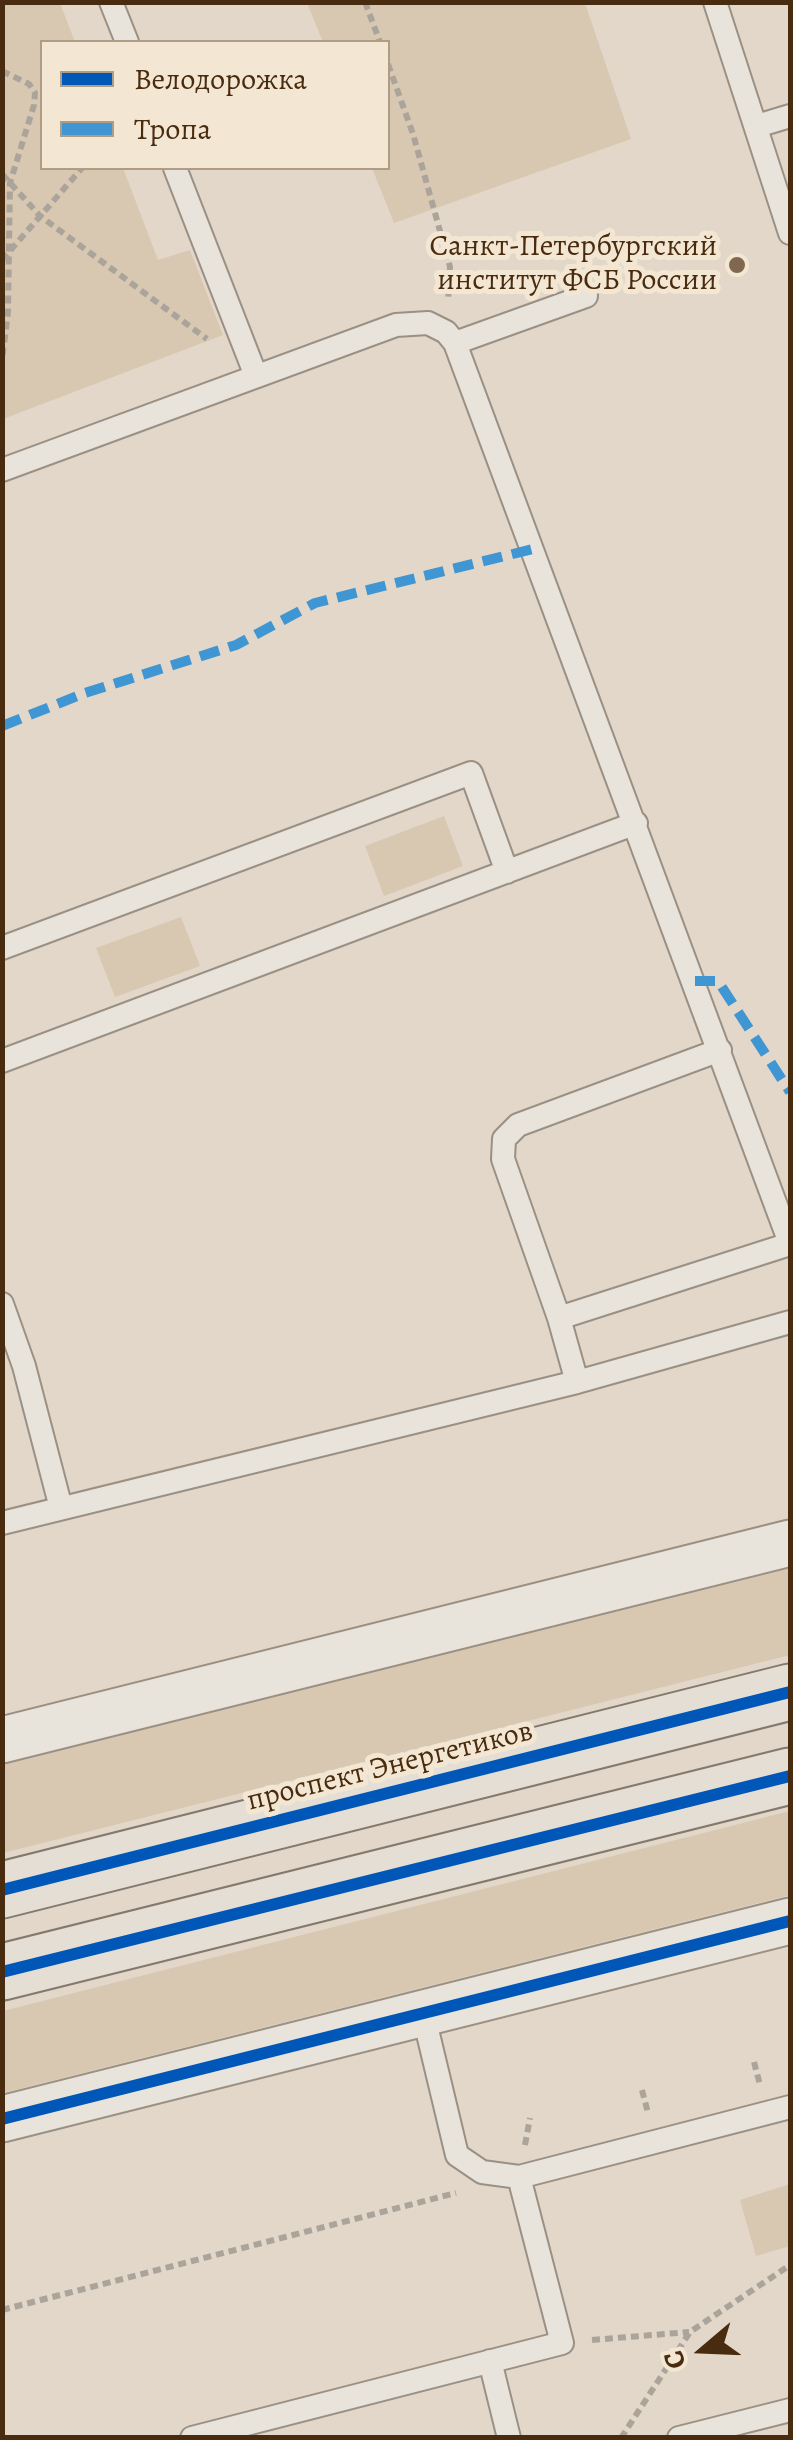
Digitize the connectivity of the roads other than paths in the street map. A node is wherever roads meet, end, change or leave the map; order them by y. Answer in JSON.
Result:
{"nodes":[{"id":1,"x":112,"y":2,"type":"edge"},
{"id":2,"x":715,"y":2,"type":"edge"},
{"id":3,"x":126,"y":40,"type":"edge"},
{"id":4,"x":790,"y":116,"type":"edge"},
{"id":5,"x":756,"y":126,"type":"junction"},
{"id":6,"x":176,"y":170,"type":"edge"},
{"id":7,"x":790,"y":233,"type":"edge"},
{"id":8,"x":586,"y":296,"type":"dead end"},
{"id":9,"x":450,"y":338,"type":"junction"},
{"id":10,"x":256,"y":376,"type":"junction"},
{"id":11,"x":2,"y":470,"type":"edge"},
{"id":12,"x":636,"y":823,"type":"junction"},
{"id":13,"x":508,"y":872,"type":"junction"},
{"id":14,"x":2,"y":948,"type":"edge"},
{"id":15,"x":720,"y":1050,"type":"junction"},
{"id":16,"x":2,"y":1062,"type":"edge"},
{"id":17,"x":790,"y":1243,"type":"edge"},
{"id":18,"x":2,"y":1304,"type":"edge"},
{"id":19,"x":559,"y":1318,"type":"junction"},
{"id":20,"x":790,"y":1322,"type":"edge"},
{"id":21,"x":577,"y":1382,"type":"junction"},
{"id":22,"x":60,"y":1508,"type":"junction"},
{"id":23,"x":2,"y":1523,"type":"edge"},
{"id":24,"x":790,"y":1543,"type":"edge"},
{"id":25,"x":790,"y":1692,"type":"edge"},
{"id":26,"x":2,"y":1740,"type":"edge"},
{"id":27,"x":790,"y":1776,"type":"edge"},
{"id":28,"x":2,"y":1890,"type":"edge"},
{"id":29,"x":790,"y":1920,"type":"edge"},
{"id":30,"x":2,"y":1972,"type":"edge"},
{"id":31,"x":422,"y":2012,"type":"junction"},
{"id":32,"x":790,"y":2107,"type":"edge"},
{"id":33,"x":2,"y":2119,"type":"edge"},
{"id":34,"x":519,"y":2177,"type":"junction"},
{"id":35,"x":490,"y":2361,"type":"junction"},
{"id":36,"x":790,"y":2410,"type":"edge"},
{"id":37,"x":192,"y":2438,"type":"edge"},
{"id":38,"x":508,"y":2438,"type":"edge"},
{"id":39,"x":679,"y":2438,"type":"edge"}],
"edges":[{"from":1,"to":3,"type":"lane"},
{"from":2,"to":5,"type":"lane"},
{"from":4,"to":5,"type":"lane"},
{"from":5,"to":7,"type":"lane"},
{"from":6,"to":10,"type":"lane"},
{"from":8,"to":9,"type":"lane"},
{"from":9,"to":10,"type":"lane"},
{"from":9,"to":12,"type":"lane"},
{"from":10,"to":11,"type":"lane"},
{"from":12,"to":13,"type":"lane"},
{"from":12,"to":15,"type":"lane"},
{"from":13,"to":14,"type":"lane"},
{"from":13,"to":16,"type":"lane"},
{"from":15,"to":17,"type":"lane"},
{"from":15,"to":19,"type":"lane"},
{"from":17,"to":19,"type":"lane"},
{"from":18,"to":22,"type":"lane"},
{"from":19,"to":21,"type":"lane"},
{"from":20,"to":21,"type":"lane"},
{"from":21,"to":22,"type":"lane"},
{"from":22,"to":23,"type":"lane"},
{"from":24,"to":26,"type":"street"},
{"from":25,"to":28,"type":"main road","name":"проспект Энергетиков"},
{"from":27,"to":30,"type":"main road"},
{"from":29,"to":31,"type":"street"},
{"from":31,"to":33,"type":"street"},
{"from":31,"to":34,"type":"lane"},
{"from":32,"to":34,"type":"lane"},
{"from":34,"to":35,"type":"lane"},
{"from":35,"to":37,"type":"lane"},
{"from":35,"to":38,"type":"lane"},
{"from":36,"to":39,"type":"lane"}]}
